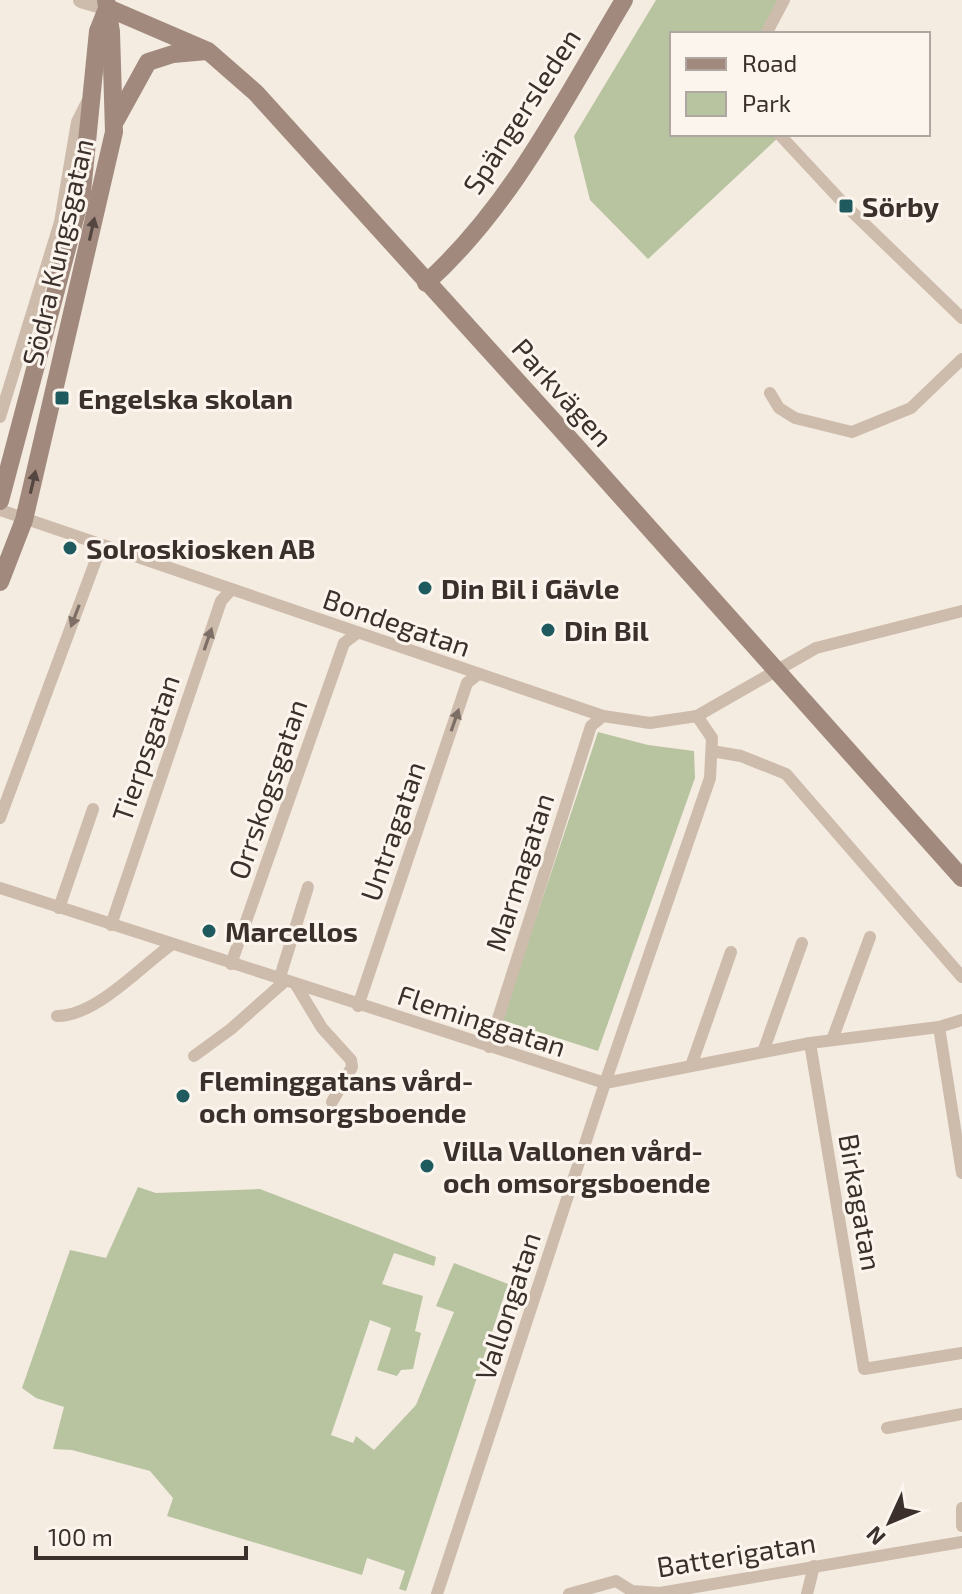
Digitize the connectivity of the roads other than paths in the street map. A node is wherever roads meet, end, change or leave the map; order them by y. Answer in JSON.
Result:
{"nodes":[{"id":1,"x":81,"y":0,"type":"edge"},
{"id":2,"x":624,"y":0,"type":"edge"},
{"id":3,"x":784,"y":0,"type":"edge"},
{"id":4,"x":107,"y":4,"type":"edge"},
{"id":5,"x":767,"y":32,"type":"edge"},
{"id":6,"x":208,"y":51,"type":"junction"},
{"id":7,"x":94,"y":88,"type":"junction"},
{"id":8,"x":115,"y":122,"type":"junction"},
{"id":9,"x":781,"y":136,"type":"edge"},
{"id":10,"x":426,"y":283,"type":"junction"},
{"id":11,"x":962,"y":318,"type":"edge"},
{"id":12,"x":962,"y":359,"type":"edge"},
{"id":13,"x":770,"y":393,"type":"dead end"},
{"id":14,"x":0,"y":417,"type":"edge"},
{"id":15,"x":0,"y":501,"type":"edge"},
{"id":16,"x":0,"y":510,"type":"edge"},
{"id":17,"x":24,"y":520,"type":"junction"},
{"id":18,"x":109,"y":548,"type":"junction"},
{"id":19,"x":0,"y":582,"type":"edge"},
{"id":20,"x":231,"y":590,"type":"junction"},
{"id":21,"x":962,"y":611,"type":"edge"},
{"id":22,"x":356,"y":634,"type":"junction"},
{"id":23,"x":776,"y":671,"type":"junction"},
{"id":24,"x":477,"y":675,"type":"junction"},
{"id":25,"x":603,"y":716,"type":"junction"},
{"id":26,"x":697,"y":716,"type":"junction"},
{"id":27,"x":712,"y":751,"type":"junction"},
{"id":28,"x":93,"y":809,"type":"dead end"},
{"id":29,"x":0,"y":818,"type":"edge"},
{"id":30,"x":962,"y":878,"type":"edge"},
{"id":31,"x":308,"y":887,"type":"dead end"},
{"id":32,"x":0,"y":888,"type":"edge"},
{"id":33,"x":59,"y":908,"type":"junction"},
{"id":34,"x":111,"y":925,"type":"junction"},
{"id":35,"x":870,"y":937,"type":"dead end"},
{"id":36,"x":802,"y":943,"type":"dead end"},
{"id":37,"x":171,"y":945,"type":"junction"},
{"id":38,"x":731,"y":952,"type":"dead end"},
{"id":39,"x":231,"y":964,"type":"junction"},
{"id":40,"x":962,"y":977,"type":"edge"},
{"id":41,"x":286,"y":982,"type":"junction"},
{"id":42,"x":358,"y":1006,"type":"junction"},
{"id":43,"x":57,"y":1016,"type":"dead end"},
{"id":44,"x":962,"y":1020,"type":"edge"},
{"id":45,"x":939,"y":1027,"type":"junction"},
{"id":46,"x":832,"y":1040,"type":"junction"},
{"id":47,"x":810,"y":1043,"type":"junction"},
{"id":48,"x":489,"y":1047,"type":"junction"},
{"id":49,"x":763,"y":1052,"type":"junction"},
{"id":50,"x":194,"y":1056,"type":"dead end"},
{"id":51,"x":691,"y":1066,"type":"junction"},
{"id":52,"x":605,"y":1083,"type":"junction"},
{"id":53,"x":332,"y":1102,"type":"dead end"},
{"id":54,"x":962,"y":1173,"type":"edge"},
{"id":55,"x":962,"y":1353,"type":"edge"},
{"id":56,"x":962,"y":1414,"type":"edge"},
{"id":57,"x":887,"y":1428,"type":"dead end"},
{"id":58,"x":962,"y":1508,"type":"edge"},
{"id":59,"x":962,"y":1526,"type":"edge"},
{"id":60,"x":962,"y":1542,"type":"edge"},
{"id":61,"x":814,"y":1566,"type":"junction"},
{"id":62,"x":437,"y":1594,"type":"edge"},
{"id":63,"x":569,"y":1594,"type":"edge"},
{"id":64,"x":807,"y":1594,"type":"edge"}],
"edges":[{"from":1,"to":4,"type":"street","name":"Parkvägen"},
{"from":2,"to":10,"type":"main road","name":"Spängersleden"},
{"from":3,"to":5,"type":"street"},
{"from":4,"to":6,"type":"main road","name":"Parkvägen"},
{"from":4,"to":7,"type":"main road","name":"Södra Kungsgatan"},
{"from":4,"to":8,"type":"main road","name":"Södra Kungsgatan"},
{"from":6,"to":8,"type":"main road"},
{"from":6,"to":10,"type":"main road","name":"Parkvägen"},
{"from":7,"to":14,"type":"street","name":"Södra Kungsgatan"},
{"from":7,"to":15,"type":"main road","name":"Södra Kungsgatan"},
{"from":17,"to":8,"type":"main road","name":"Södra Kungsgatan","one_way":true},
{"from":9,"to":11,"type":"street"},
{"from":10,"to":23,"type":"main road","name":"Parkvägen"},
{"from":12,"to":13,"type":"street"},
{"from":16,"to":17,"type":"street","name":"Bondegatan"},
{"from":17,"to":18,"type":"street","name":"Bondegatan"},
{"from":17,"to":19,"type":"main road","name":"Södra Kungsgatan"},
{"from":18,"to":20,"type":"street","name":"Bondegatan"},
{"from":18,"to":29,"type":"street","one_way":true},
{"from":20,"to":22,"type":"street","name":"Bondegatan"},
{"from":34,"to":20,"type":"street","name":"Tierpsgatan","one_way":true},
{"from":21,"to":23,"type":"street","name":"Bondegatan"},
{"from":22,"to":24,"type":"street","name":"Bondegatan"},
{"from":22,"to":39,"type":"street","name":"Orrskogsgatan"},
{"from":23,"to":26,"type":"street","name":"Bondegatan"},
{"from":23,"to":30,"type":"main road","name":"Parkvägen"},
{"from":24,"to":25,"type":"street","name":"Bondegatan"},
{"from":42,"to":24,"type":"street","name":"Untragatan","one_way":true},
{"from":25,"to":26,"type":"street","name":"Bondegatan"},
{"from":25,"to":48,"type":"street","name":"Marmagatan"},
{"from":26,"to":27,"type":"street"},
{"from":27,"to":40,"type":"street"},
{"from":27,"to":52,"type":"street","name":"Vallongatan"},
{"from":28,"to":33,"type":"street"},
{"from":31,"to":41,"type":"street"},
{"from":32,"to":33,"type":"street","name":"Fleminggatan"},
{"from":33,"to":34,"type":"street","name":"Fleminggatan"},
{"from":34,"to":37,"type":"street","name":"Fleminggatan"},
{"from":35,"to":46,"type":"street"},
{"from":36,"to":49,"type":"street"},
{"from":37,"to":39,"type":"street","name":"Fleminggatan"},
{"from":37,"to":43,"type":"street"},
{"from":38,"to":51,"type":"street"},
{"from":39,"to":41,"type":"street","name":"Fleminggatan"},
{"from":41,"to":42,"type":"street","name":"Fleminggatan"},
{"from":41,"to":50,"type":"street"},
{"from":41,"to":53,"type":"street"},
{"from":42,"to":48,"type":"street","name":"Fleminggatan"},
{"from":44,"to":45,"type":"street","name":"Fleminggatan"},
{"from":45,"to":46,"type":"street","name":"Fleminggatan"},
{"from":45,"to":54,"type":"street"},
{"from":46,"to":47,"type":"street","name":"Fleminggatan"},
{"from":47,"to":49,"type":"street","name":"Fleminggatan"},
{"from":47,"to":55,"type":"street","name":"Birkagatan"},
{"from":48,"to":52,"type":"street","name":"Fleminggatan"},
{"from":49,"to":51,"type":"street","name":"Fleminggatan"},
{"from":51,"to":52,"type":"street","name":"Fleminggatan"},
{"from":52,"to":62,"type":"street","name":"Vallongatan"},
{"from":56,"to":57,"type":"street"},
{"from":58,"to":59,"type":"street"},
{"from":60,"to":61,"type":"street","name":"Batterigatan"},
{"from":61,"to":63,"type":"street","name":"Batterigatan"},
{"from":61,"to":64,"type":"street"}]}
